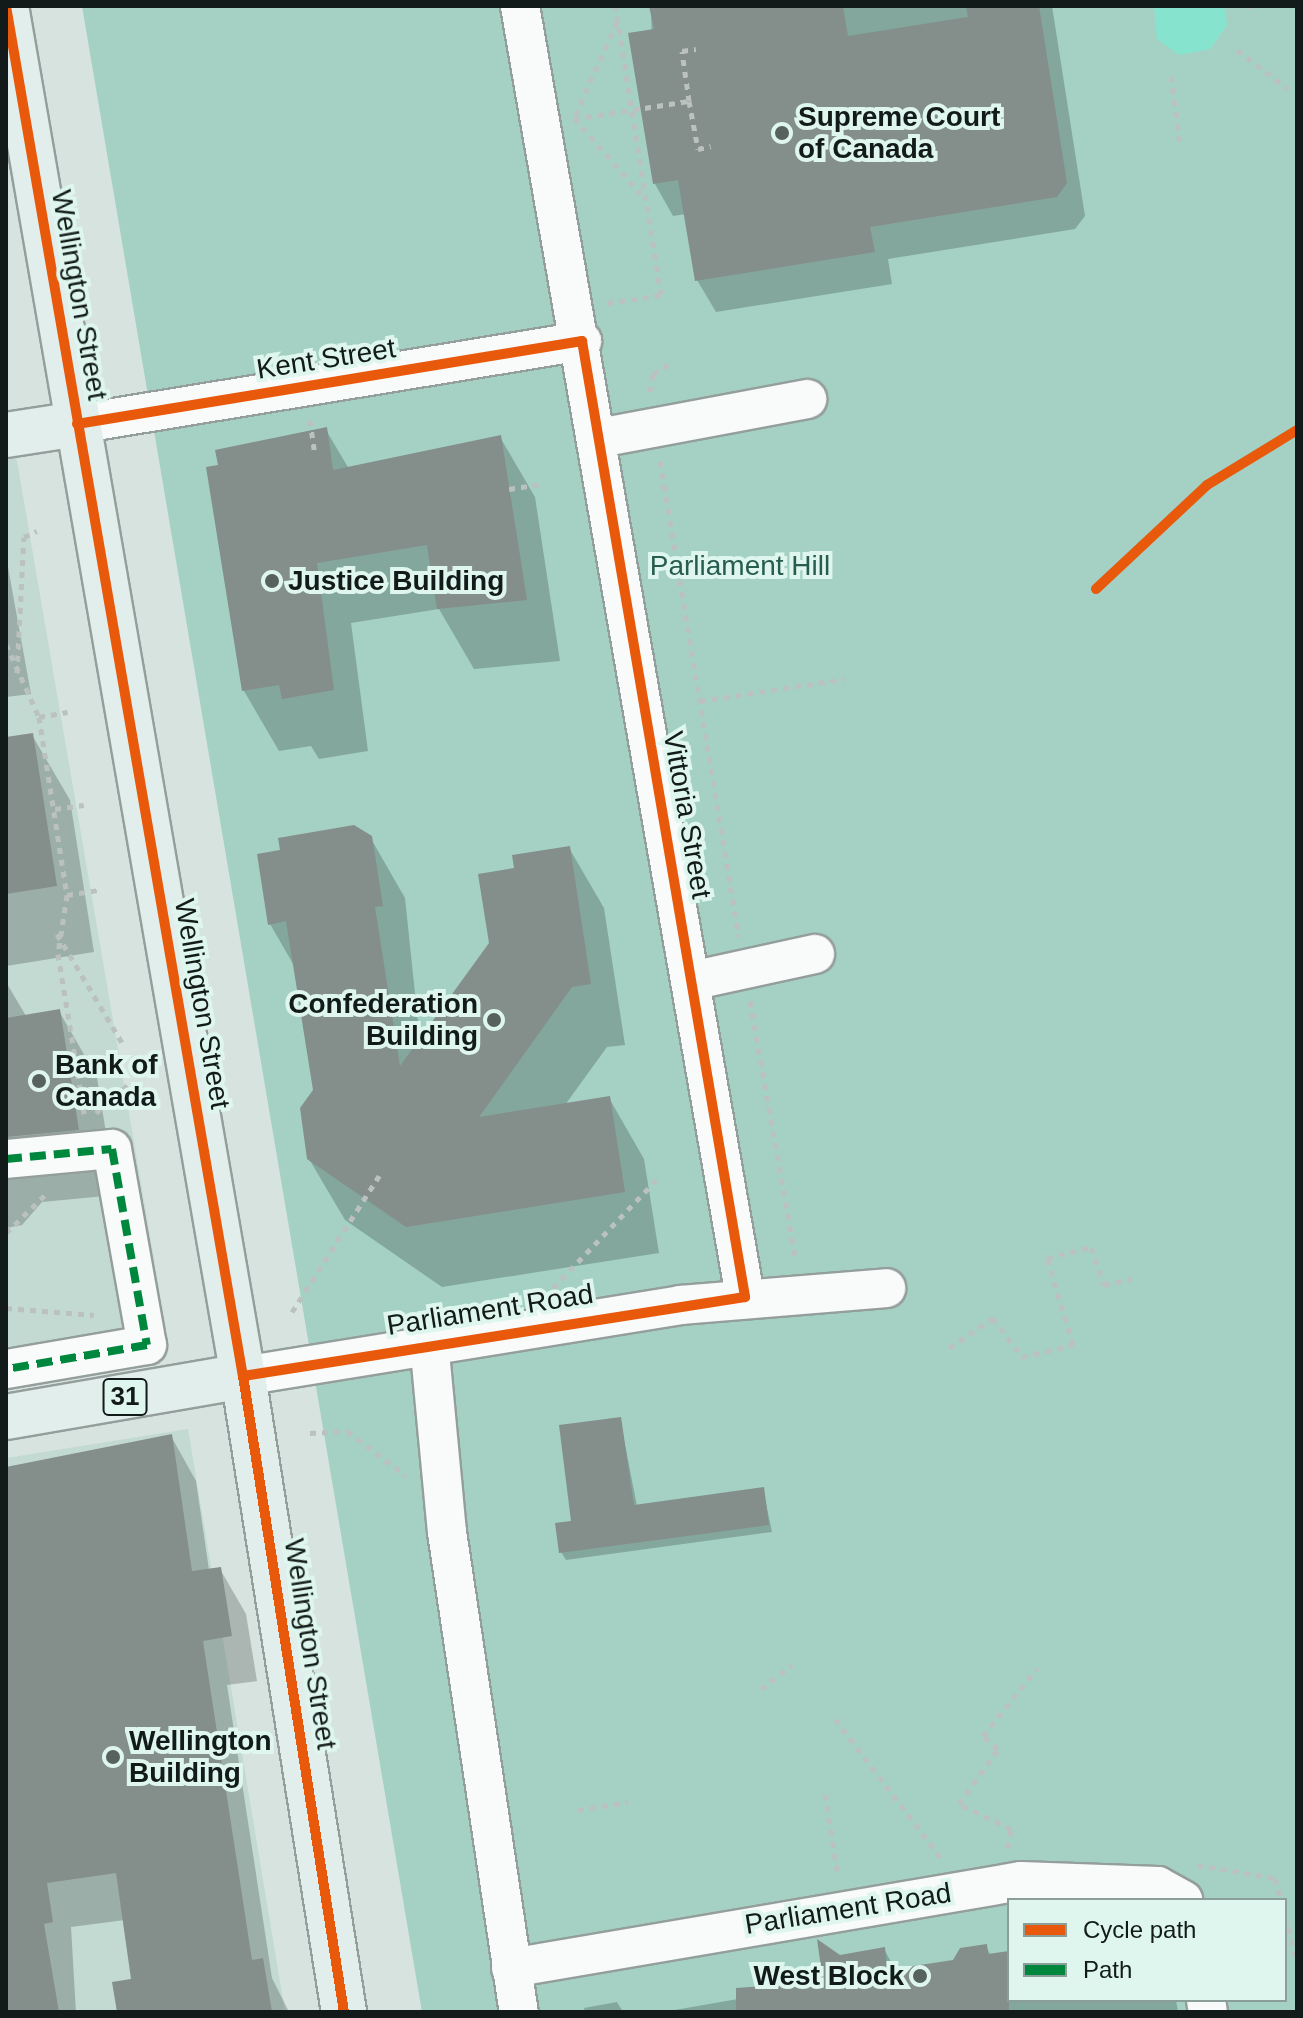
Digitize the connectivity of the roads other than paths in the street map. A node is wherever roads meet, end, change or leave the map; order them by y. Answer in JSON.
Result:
{"nodes":[{"id":1,"x":6,"y":6,"type":"edge"},
{"id":2,"x":520,"y":6,"type":"edge"},
{"id":3,"x":582,"y":341,"type":"junction"},
{"id":4,"x":807,"y":399,"type":"dead end"},
{"id":5,"x":77,"y":424,"type":"junction"},
{"id":6,"x":6,"y":435,"type":"edge"},
{"id":7,"x":599,"y":438,"type":"junction"},
{"id":8,"x":815,"y":954,"type":"dead end"},
{"id":9,"x":691,"y":981,"type":"junction"},
{"id":10,"x":6,"y":1159,"type":"edge"},
{"id":11,"x":886,"y":1288,"type":"dead end"},
{"id":12,"x":745,"y":1297,"type":"junction"},
{"id":13,"x":429,"y":1342,"type":"junction"},
{"id":14,"x":6,"y":1369,"type":"edge"},
{"id":15,"x":243,"y":1376,"type":"junction"},
{"id":16,"x":6,"y":1417,"type":"edge"},
{"id":17,"x":1179,"y":1898,"type":"edge"},
{"id":18,"x":511,"y":1968,"type":"junction"},
{"id":19,"x":344,"y":2012,"type":"edge"},
{"id":20,"x":519,"y":2012,"type":"edge"}],
"edges":[{"from":1,"to":5,"type":"main road","name":"Wellington Street"},
{"from":2,"to":3,"type":"street","name":"Vittoria Street"},
{"from":3,"to":5,"type":"street","name":"Kent Street"},
{"from":3,"to":7,"type":"street","name":"Vittoria Street"},
{"from":4,"to":7,"type":"street"},
{"from":5,"to":6,"type":"main road","name":"Kent Street"},
{"from":5,"to":15,"type":"main road","name":"Wellington Street"},
{"from":7,"to":9,"type":"street","name":"Vittoria Street"},
{"from":8,"to":9,"type":"street"},
{"from":9,"to":12,"type":"street","name":"Vittoria Street"},
{"from":10,"to":14,"type":"street"},
{"from":11,"to":12,"type":"street","name":"Parliament Road"},
{"from":12,"to":13,"type":"street","name":"Parliament Road"},
{"from":13,"to":15,"type":"street","name":"Parliament Road"},
{"from":13,"to":18,"type":"street","name":"Parliament Road"},
{"from":15,"to":16,"type":"main road","number":"31"},
{"from":15,"to":19,"type":"main road","name":"Wellington Street"},
{"from":17,"to":18,"type":"street","name":"Parliament Road"},
{"from":18,"to":20,"type":"street","name":"Parliament Road"}]}
